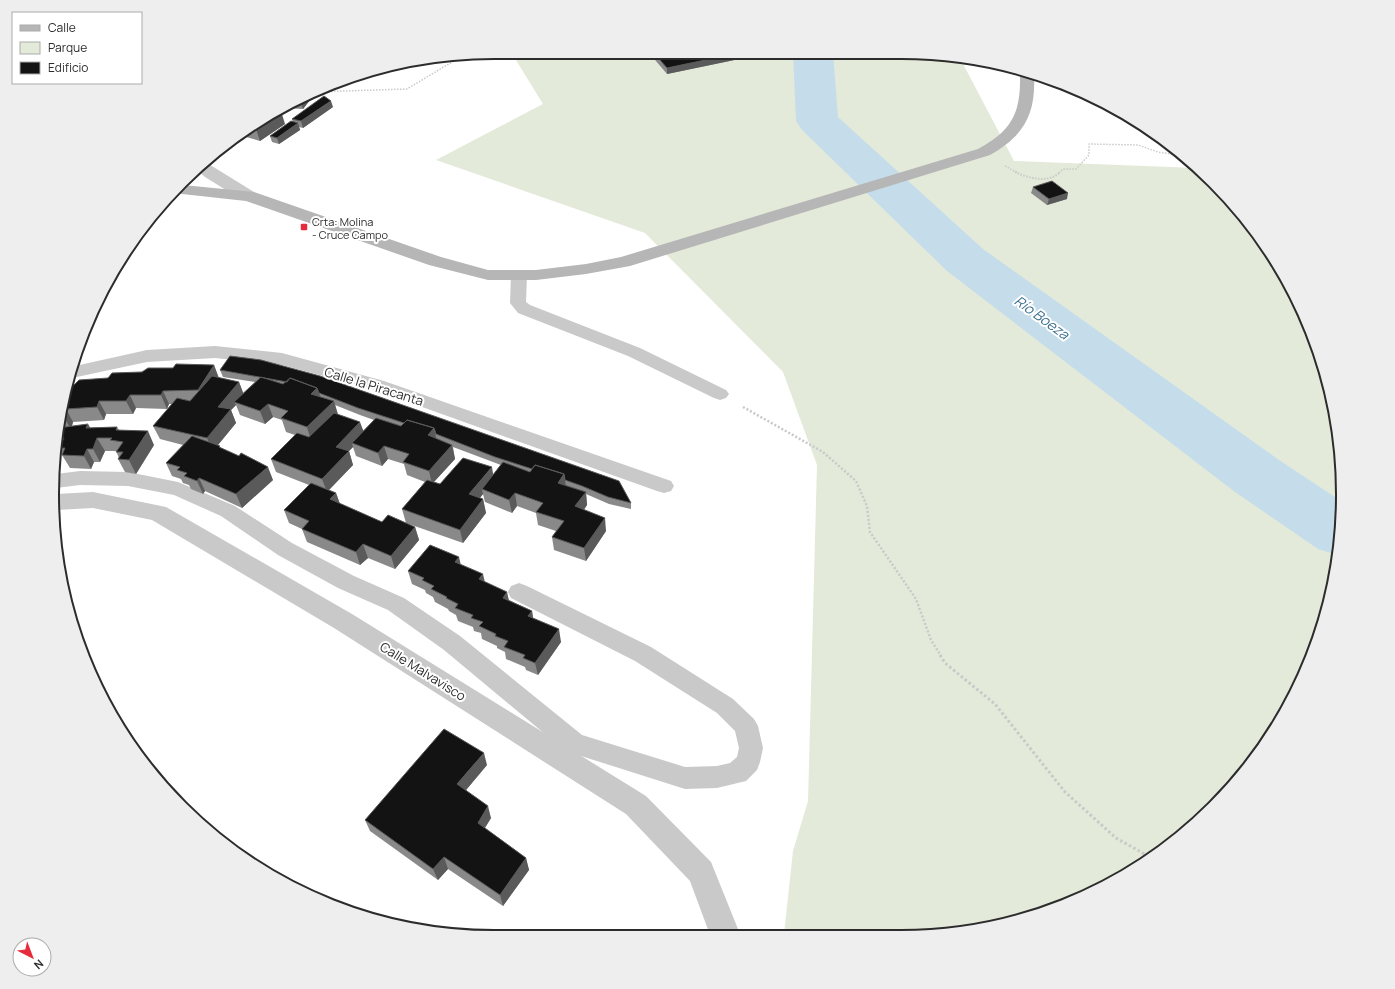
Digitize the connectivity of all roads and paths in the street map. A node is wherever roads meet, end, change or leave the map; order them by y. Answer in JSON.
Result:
{"nodes":[{"id":1,"x":453,"y":61,"type":"edge"},
{"id":2,"x":1027,"y":78,"type":"edge"},
{"id":3,"x":329,"y":91,"type":"edge"},
{"id":4,"x":991,"y":149,"type":"junction"},
{"id":5,"x":1173,"y":154,"type":"edge"},
{"id":6,"x":205,"y":169,"type":"edge"},
{"id":7,"x":184,"y":190,"type":"edge"},
{"id":8,"x":248,"y":196,"type":"junction"},
{"id":9,"x":519,"y":275,"type":"junction"},
{"id":10,"x":77,"y":371,"type":"edge"},
{"id":11,"x":720,"y":394,"type":"joint"},
{"id":12,"x":59,"y":481,"type":"edge"},
{"id":13,"x":664,"y":486,"type":"dead end"},
{"id":14,"x":59,"y":502,"type":"edge"},
{"id":15,"x":519,"y":592,"type":"dead end"},
{"id":16,"x":567,"y":750,"type":"junction"},
{"id":17,"x":1145,"y":855,"type":"edge"},
{"id":18,"x":723,"y":930,"type":"edge"}],
"edges":[{"from":1,"to":3,"type":"path"},
{"from":2,"to":4,"type":"main road"},
{"from":4,"to":5,"type":"path"},
{"from":4,"to":9,"type":"main road"},
{"from":6,"to":8,"type":"street"},
{"from":7,"to":8,"type":"main road"},
{"from":8,"to":9,"type":"main road"},
{"from":9,"to":11,"type":"lane"},
{"from":10,"to":13,"type":"lane","name":"Calle la Piracanta"},
{"from":11,"to":17,"type":"path"},
{"from":12,"to":16,"type":"lane"},
{"from":14,"to":16,"type":"street","name":"Calle Malvavisco"},
{"from":15,"to":16,"type":"lane"},
{"from":16,"to":18,"type":"street","name":"Calle Malvavisco"}]}
